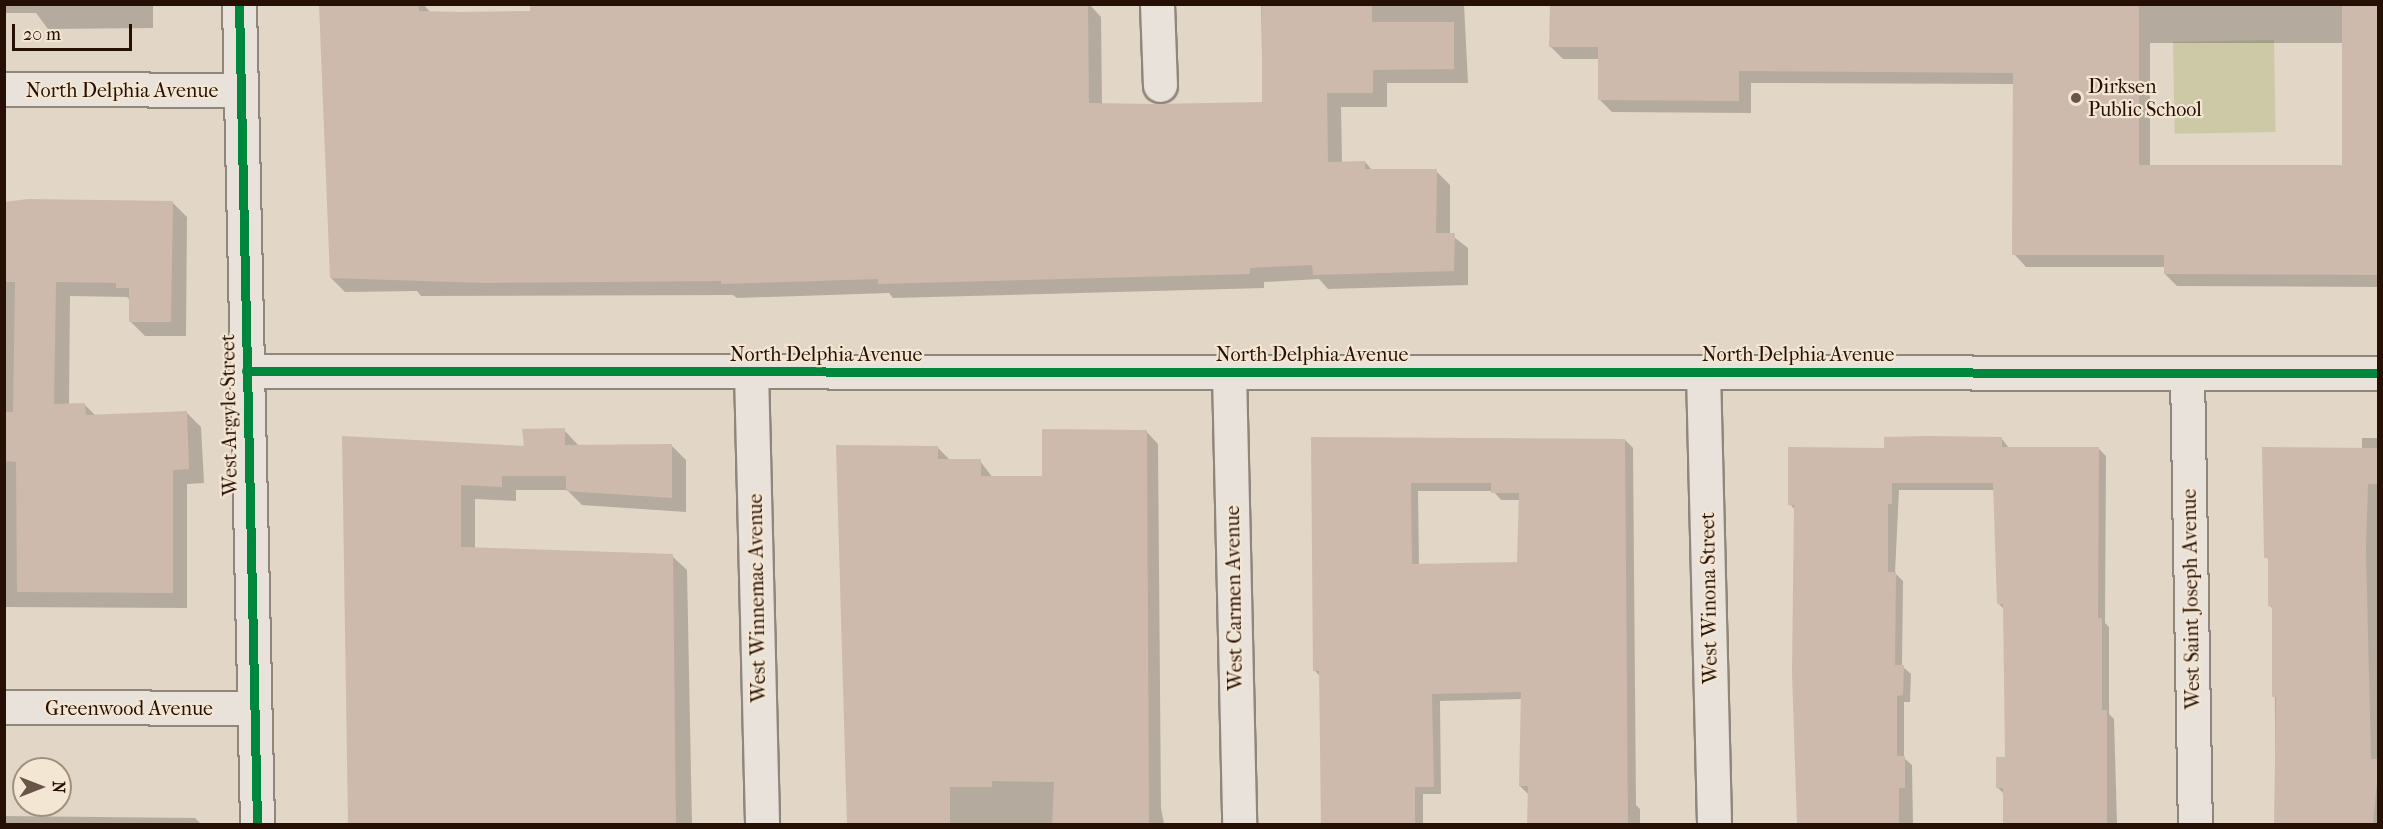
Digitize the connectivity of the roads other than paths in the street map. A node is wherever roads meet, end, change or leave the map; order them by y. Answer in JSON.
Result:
{"nodes":[{"id":1,"x":240,"y":4,"type":"edge"},
{"id":2,"x":1158,"y":4,"type":"edge"},
{"id":3,"x":1160,"y":85,"type":"dead end"},
{"id":4,"x":4,"y":89,"type":"edge"},
{"id":5,"x":240,"y":90,"type":"junction"},
{"id":6,"x":246,"y":371,"type":"junction"},
{"id":7,"x":751,"y":371,"type":"junction"},
{"id":8,"x":1228,"y":372,"type":"junction"},
{"id":9,"x":1703,"y":372,"type":"junction"},
{"id":10,"x":2187,"y":373,"type":"junction"},
{"id":11,"x":2379,"y":373,"type":"edge"},
{"id":12,"x":4,"y":707,"type":"edge"},
{"id":13,"x":254,"y":708,"type":"junction"},
{"id":14,"x":257,"y":825,"type":"edge"},
{"id":15,"x":762,"y":825,"type":"edge"},
{"id":16,"x":1239,"y":825,"type":"edge"},
{"id":17,"x":1714,"y":825,"type":"edge"},
{"id":18,"x":2195,"y":825,"type":"edge"}],
"edges":[{"from":1,"to":5,"type":"street","name":"West Argyle Street"},
{"from":2,"to":3,"type":"street"},
{"from":4,"to":5,"type":"street","name":"North Delphia Avenue"},
{"from":5,"to":6,"type":"street","name":"West Argyle Street"},
{"from":6,"to":7,"type":"street","name":"North Delphia Avenue"},
{"from":6,"to":13,"type":"street","name":"West Argyle Street"},
{"from":7,"to":8,"type":"street","name":"North Delphia Avenue"},
{"from":7,"to":15,"type":"street","name":"West Winnemac Avenue"},
{"from":8,"to":9,"type":"street","name":"North Delphia Avenue"},
{"from":8,"to":16,"type":"street","name":"West Carmen Avenue"},
{"from":9,"to":10,"type":"street","name":"North Delphia Avenue"},
{"from":9,"to":17,"type":"street","name":"West Winona Street"},
{"from":10,"to":11,"type":"street","name":"North Delphia Avenue"},
{"from":10,"to":18,"type":"street","name":"West Saint Joseph Avenue"},
{"from":12,"to":13,"type":"street","name":"Greenwood Avenue"},
{"from":13,"to":14,"type":"street","name":"West Argyle Street"}]}
